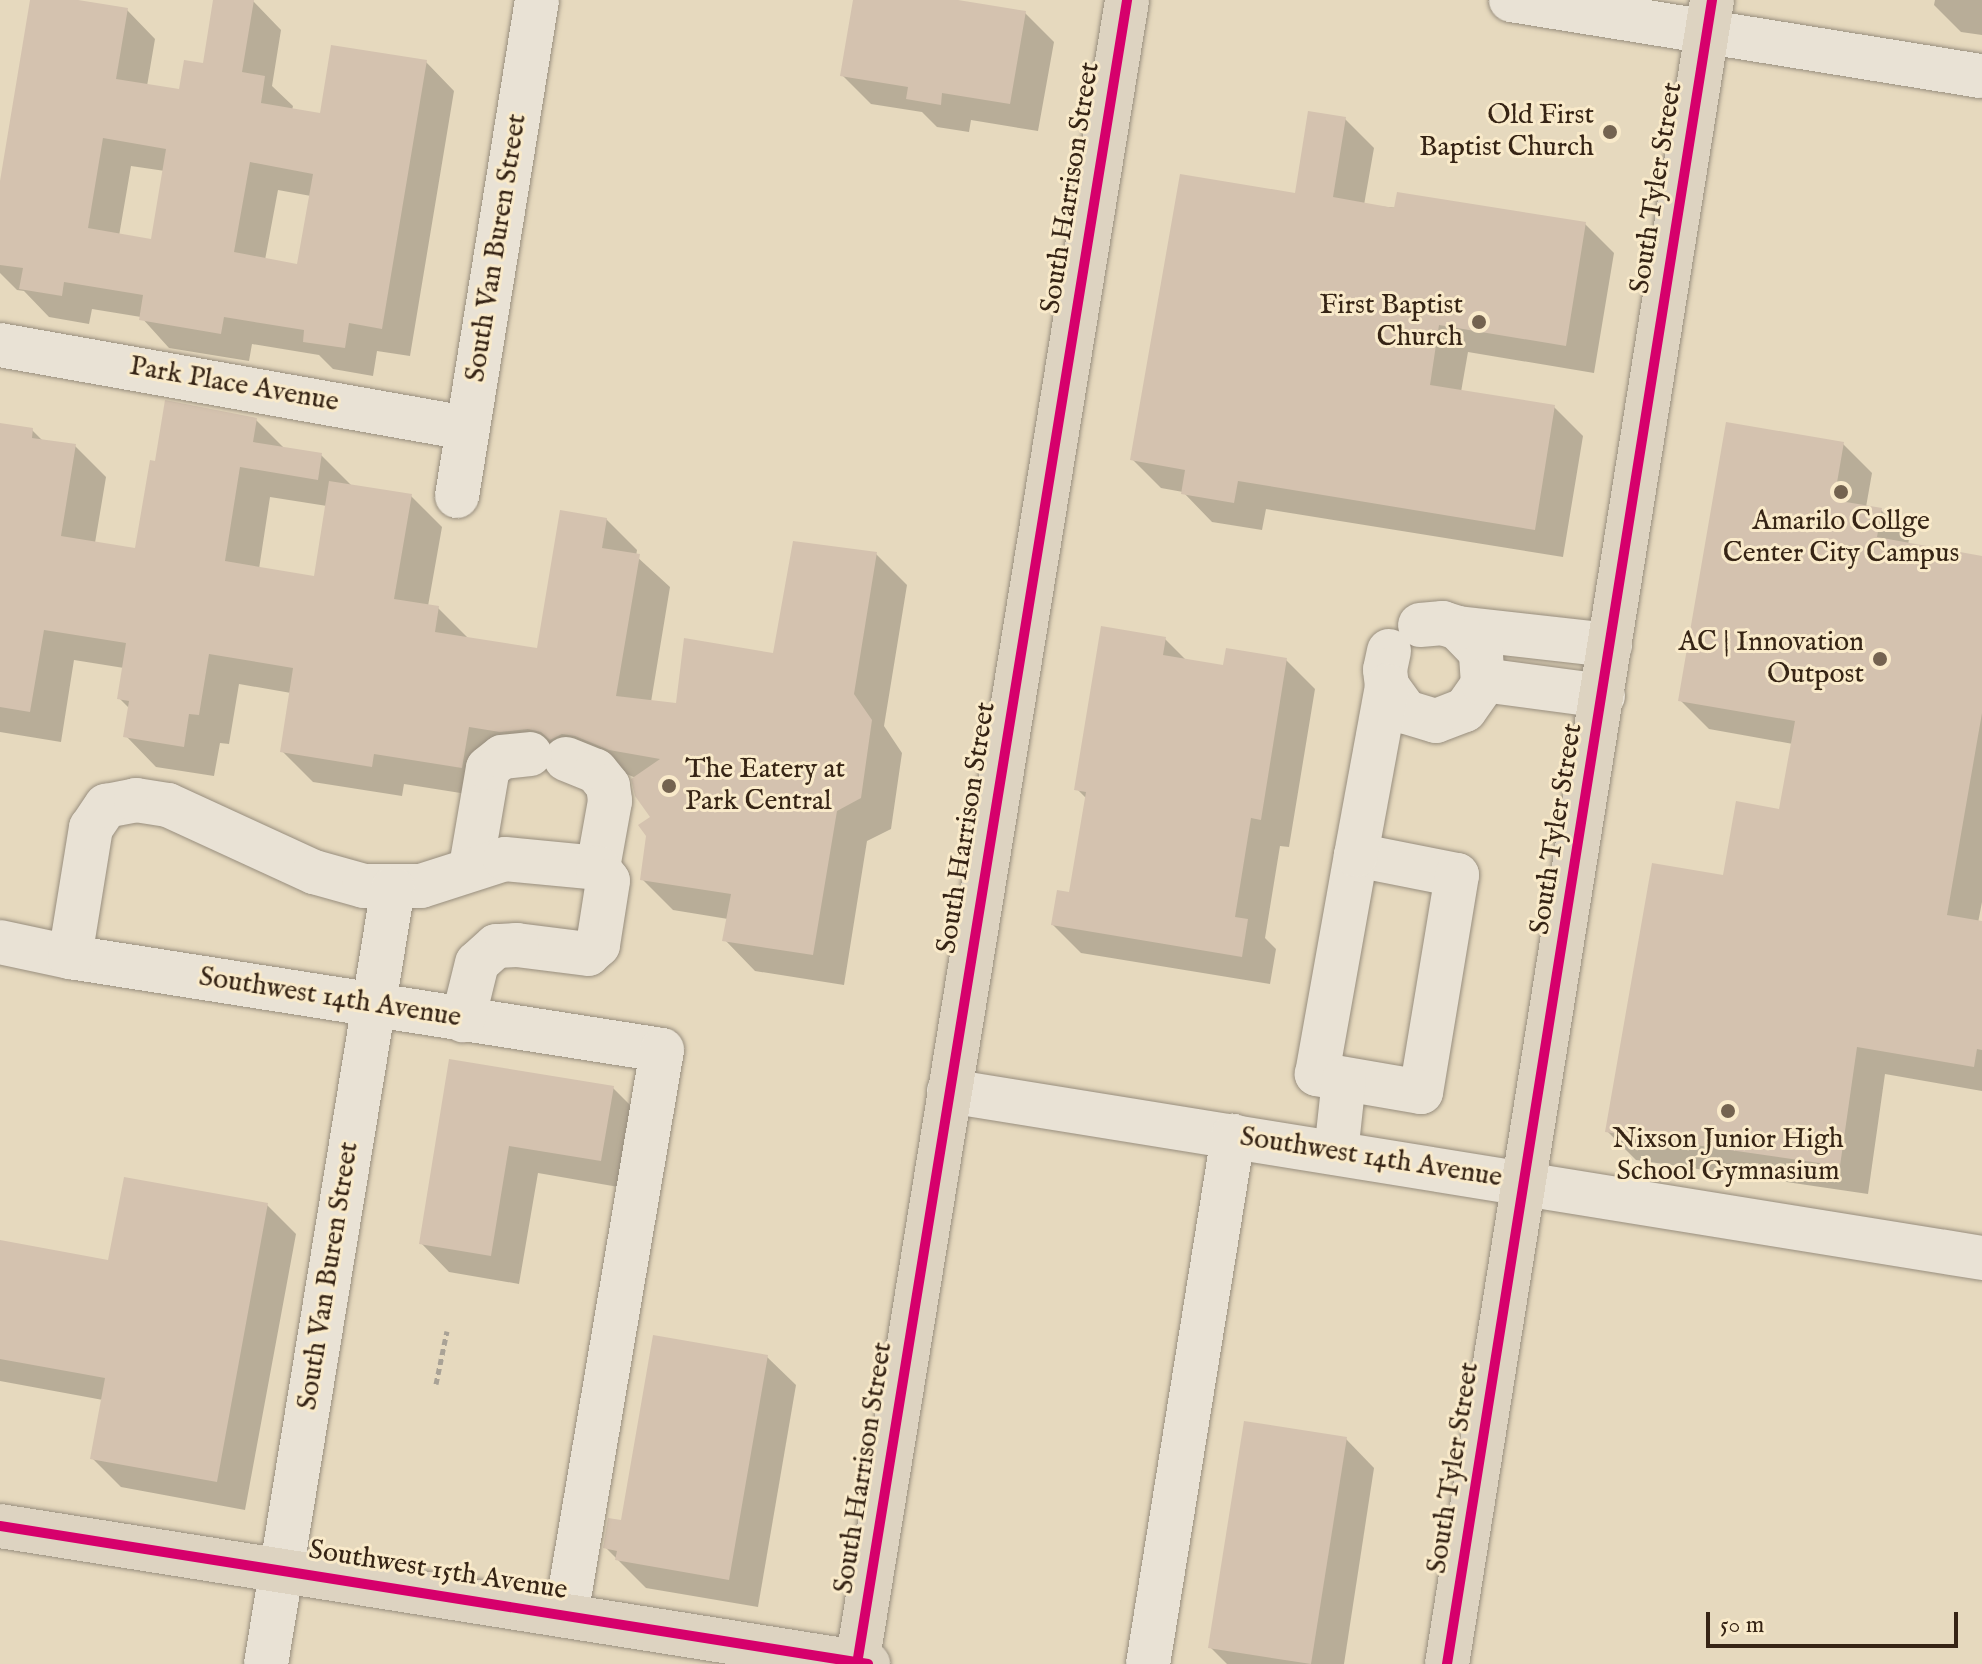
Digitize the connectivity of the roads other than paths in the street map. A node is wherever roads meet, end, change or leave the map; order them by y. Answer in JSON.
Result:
{"nodes":[{"id":1,"x":537,"y":0,"type":"edge"},
{"id":2,"x":1127,"y":0,"type":"edge"},
{"id":3,"x":1511,"y":0,"type":"edge"},
{"id":4,"x":1709,"y":16,"type":"edge"},
{"id":5,"x":1982,"y":76,"type":"edge"},
{"id":6,"x":0,"y":345,"type":"edge"},
{"id":7,"x":468,"y":428,"type":"junction"},
{"id":8,"x":457,"y":496,"type":"dead end"},
{"id":9,"x":1610,"y":645,"type":"junction"},
{"id":10,"x":1414,"y":647,"type":"junction"},
{"id":11,"x":1483,"y":680,"type":"junction"},
{"id":12,"x":1603,"y":696,"type":"junction"},
{"id":13,"x":1356,"y":855,"type":"junction"},
{"id":14,"x":471,"y":867,"type":"junction"},
{"id":15,"x":598,"y":868,"type":"junction"},
{"id":16,"x":393,"y":888,"type":"junction"},
{"id":17,"x":0,"y":942,"type":"edge"},
{"id":18,"x":70,"y":957,"type":"junction"},
{"id":19,"x":373,"y":1006,"type":"junction"},
{"id":20,"x":463,"y":1020,"type":"junction"},
{"id":21,"x":1344,"y":1079,"type":"junction"},
{"id":22,"x":949,"y":1091,"type":"junction"},
{"id":23,"x":1233,"y":1136,"type":"junction"},
{"id":24,"x":1336,"y":1153,"type":"junction"},
{"id":25,"x":1526,"y":1182,"type":"junction"},
{"id":26,"x":1982,"y":1258,"type":"edge"},
{"id":27,"x":0,"y":1526,"type":"edge"},
{"id":28,"x":281,"y":1570,"type":"junction"},
{"id":29,"x":566,"y":1615,"type":"junction"},
{"id":30,"x":861,"y":1663,"type":"edge"},
{"id":31,"x":266,"y":1664,"type":"edge"},
{"id":32,"x":1148,"y":1664,"type":"edge"},
{"id":33,"x":1447,"y":1664,"type":"edge"}],
"edges":[{"from":1,"to":7,"type":"street","name":"South Van Buren Street"},
{"from":2,"to":22,"type":"main road","name":"South Harrison Street"},
{"from":3,"to":4,"type":"street"},
{"from":4,"to":5,"type":"street"},
{"from":4,"to":9,"type":"main road","name":"South Tyler Street"},
{"from":6,"to":7,"type":"street","name":"Park Place Avenue"},
{"from":7,"to":8,"type":"street","name":"South Van Buren Street"},
{"from":9,"to":10,"type":"street"},
{"from":9,"to":12,"type":"main road","name":"South Tyler Street"},
{"from":10,"to":11,"type":"street"},
{"from":10,"to":11,"type":"street"},
{"from":10,"to":13,"type":"street"},
{"from":11,"to":12,"type":"street"},
{"from":12,"to":25,"type":"main road","name":"South Tyler Street"},
{"from":13,"to":21,"type":"street"},
{"from":13,"to":21,"type":"street"},
{"from":14,"to":15,"type":"street"},
{"from":14,"to":15,"type":"street"},
{"from":14,"to":16,"type":"street"},
{"from":15,"to":20,"type":"street"},
{"from":16,"to":18,"type":"street"},
{"from":16,"to":19,"type":"street","name":"South Van Buren Street"},
{"from":17,"to":18,"type":"street","name":"Southwest 14th Avenue"},
{"from":18,"to":19,"type":"street","name":"Southwest 14th Avenue"},
{"from":19,"to":20,"type":"street","name":"Southwest 14th Avenue"},
{"from":19,"to":28,"type":"street","name":"South Van Buren Street"},
{"from":20,"to":29,"type":"street","name":"Southwest 14th Avenue"},
{"from":21,"to":24,"type":"street"},
{"from":22,"to":23,"type":"street","name":"Southwest 14th Avenue"},
{"from":22,"to":30,"type":"main road","name":"South Harrison Street"},
{"from":23,"to":24,"type":"street","name":"Southwest 14th Avenue"},
{"from":23,"to":32,"type":"street"},
{"from":24,"to":25,"type":"street","name":"Southwest 14th Avenue"},
{"from":25,"to":26,"type":"street","name":"Southwest 14th Avenue"},
{"from":25,"to":33,"type":"main road","name":"South Tyler Street"},
{"from":27,"to":28,"type":"main road","name":"Southwest 15th Avenue"},
{"from":28,"to":29,"type":"main road","name":"Southwest 15th Avenue"},
{"from":28,"to":31,"type":"street","name":"South Van Buren Street"},
{"from":29,"to":30,"type":"main road","name":"Southwest 15th Avenue"}]}
